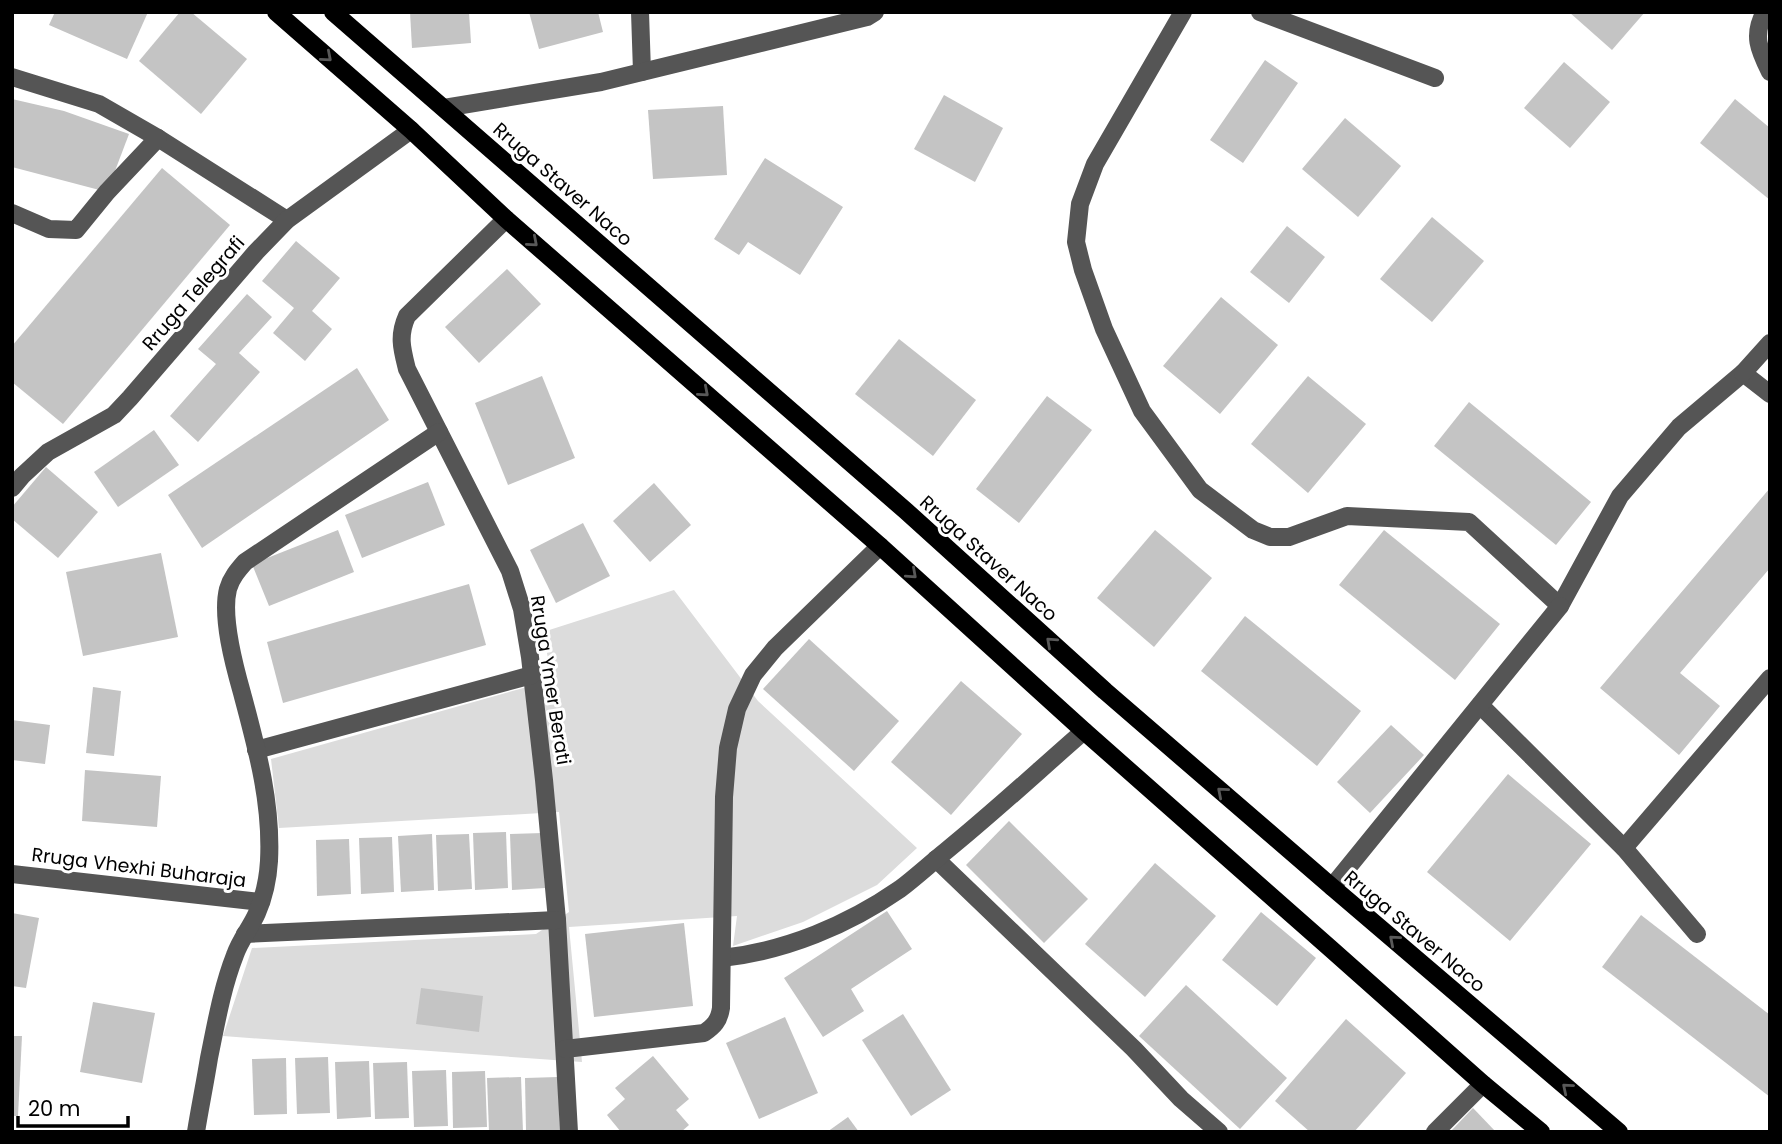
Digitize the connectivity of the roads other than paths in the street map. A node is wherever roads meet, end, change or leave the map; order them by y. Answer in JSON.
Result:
{"nodes":[{"id":1,"x":276,"y":12,"type":"edge"},
{"id":2,"x":333,"y":12,"type":"edge"},
{"id":3,"x":639,"y":12,"type":"edge"},
{"id":4,"x":875,"y":12,"type":"edge"},
{"id":5,"x":1183,"y":12,"type":"edge"},
{"id":6,"x":1260,"y":12,"type":"edge"},
{"id":7,"x":1765,"y":12,"type":"edge"},
{"id":8,"x":642,"y":72,"type":"junction"},
{"id":9,"x":1770,"y":72,"type":"edge"},
{"id":10,"x":12,"y":77,"type":"edge"},
{"id":11,"x":1436,"y":78,"type":"dead end"},
{"id":12,"x":444,"y":108,"type":"junction"},
{"id":13,"x":411,"y":130,"type":"junction"},
{"id":14,"x":158,"y":138,"type":"junction"},
{"id":15,"x":12,"y":213,"type":"edge"},
{"id":16,"x":506,"y":219,"type":"junction"},
{"id":17,"x":287,"y":220,"type":"junction"},
{"id":18,"x":1770,"y":343,"type":"edge"},
{"id":19,"x":1743,"y":373,"type":"junction"},
{"id":20,"x":1770,"y":394,"type":"edge"},
{"id":21,"x":439,"y":432,"type":"junction"},
{"id":22,"x":12,"y":488,"type":"edge"},
{"id":23,"x":880,"y":546,"type":"junction"},
{"id":24,"x":1560,"y":606,"type":"junction"},
{"id":25,"x":532,"y":676,"type":"junction"},
{"id":26,"x":1770,"y":678,"type":"edge"},
{"id":27,"x":1480,"y":705,"type":"junction"},
{"id":28,"x":1084,"y":731,"type":"junction"},
{"id":29,"x":256,"y":750,"type":"junction"},
{"id":30,"x":1624,"y":848,"type":"junction"},
{"id":31,"x":936,"y":859,"type":"junction"},
{"id":32,"x":12,"y":874,"type":"edge"},
{"id":33,"x":1332,"y":887,"type":"junction"},
{"id":34,"x":261,"y":902,"type":"junction"},
{"id":35,"x":557,"y":920,"type":"junction"},
{"id":36,"x":245,"y":934,"type":"junction"},
{"id":37,"x":1697,"y":934,"type":"dead end"},
{"id":38,"x":722,"y":958,"type":"junction"},
{"id":39,"x":565,"y":1049,"type":"junction"},
{"id":40,"x":1483,"y":1084,"type":"junction"},
{"id":41,"x":197,"y":1132,"type":"edge"},
{"id":42,"x":569,"y":1132,"type":"edge"},
{"id":43,"x":1219,"y":1132,"type":"edge"},
{"id":44,"x":1435,"y":1132,"type":"edge"},
{"id":45,"x":1541,"y":1132,"type":"edge"},
{"id":46,"x":1619,"y":1132,"type":"edge"}],
"edges":[{"from":1,"to":13,"type":"main road","one_way":true},
{"from":2,"to":12,"type":"main road","name":"Rruga Staver Naco"},
{"from":3,"to":8,"type":"street"},
{"from":4,"to":8,"type":"street"},
{"from":5,"to":24,"type":"street"},
{"from":6,"to":11,"type":"street"},
{"from":7,"to":9,"type":"street"},
{"from":8,"to":12,"type":"street"},
{"from":10,"to":14,"type":"street"},
{"from":33,"to":12,"type":"main road","name":"Rruga Staver Naco","one_way":true},
{"from":13,"to":16,"type":"main road"},
{"from":13,"to":17,"type":"street","name":"Rruga Telegrafi"},
{"from":14,"to":15,"type":"street"},
{"from":14,"to":17,"type":"street"},
{"from":16,"to":21,"type":"street","name":"Rruga Ymer Berati"},
{"from":16,"to":23,"type":"main road","one_way":true},
{"from":17,"to":22,"type":"street","name":"Rruga Telegrafi"},
{"from":18,"to":19,"type":"street"},
{"from":19,"to":20,"type":"street"},
{"from":19,"to":24,"type":"street"},
{"from":21,"to":25,"type":"street","name":"Rruga Ymer Berati"},
{"from":21,"to":29,"type":"street"},
{"from":23,"to":28,"type":"main road","one_way":true},
{"from":23,"to":38,"type":"street"},
{"from":24,"to":27,"type":"street"},
{"from":25,"to":29,"type":"street"},
{"from":25,"to":35,"type":"street","name":"Rruga Ymer Berati"},
{"from":26,"to":30,"type":"street"},
{"from":27,"to":30,"type":"street"},
{"from":27,"to":33,"type":"street"},
{"from":28,"to":31,"type":"street"},
{"from":28,"to":40,"type":"main road"},
{"from":29,"to":34,"type":"street"},
{"from":30,"to":37,"type":"street"},
{"from":31,"to":38,"type":"street"},
{"from":31,"to":43,"type":"street"},
{"from":32,"to":34,"type":"street","name":"Rruga Vhexhi Buharaja"},
{"from":46,"to":33,"type":"main road","name":"Rruga Staver Naco","one_way":true},
{"from":34,"to":36,"type":"street"},
{"from":35,"to":36,"type":"street"},
{"from":35,"to":39,"type":"street","name":"Rruga Ymer Berati"},
{"from":36,"to":41,"type":"street"},
{"from":38,"to":39,"type":"street"},
{"from":39,"to":42,"type":"street","name":"Rruga Ymer Berati"},
{"from":40,"to":44,"type":"street"},
{"from":40,"to":45,"type":"main road"}]}
